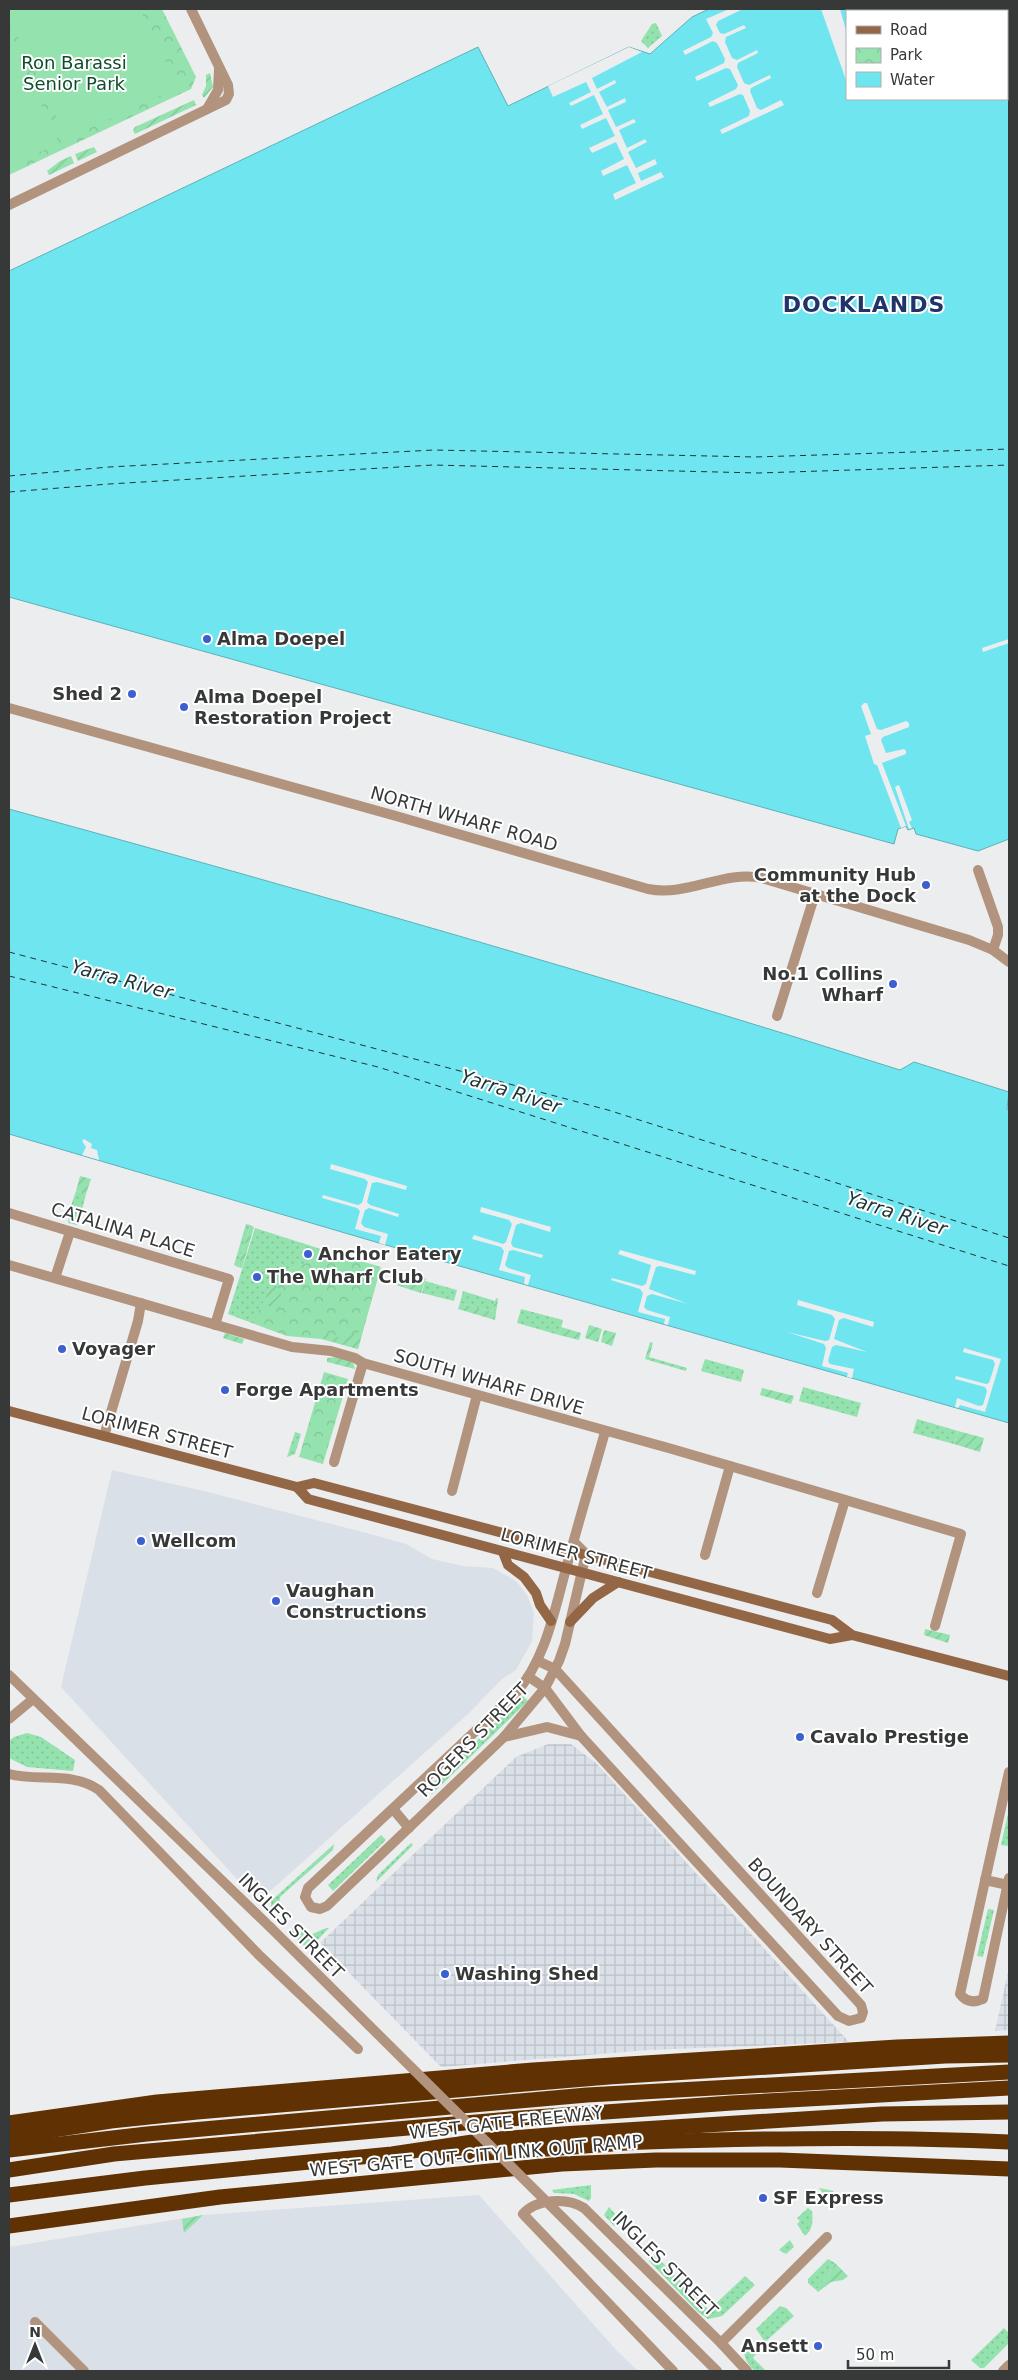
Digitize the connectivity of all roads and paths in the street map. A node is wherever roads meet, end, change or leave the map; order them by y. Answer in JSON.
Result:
{"nodes":[{"id":1,"x":191,"y":9,"type":"edge"},
{"id":2,"x":9,"y":205,"type":"edge"},
{"id":3,"x":9,"y":708,"type":"edge"},
{"id":4,"x":978,"y":870,"type":"dead end"},
{"id":5,"x":815,"y":894,"type":"junction"},
{"id":6,"x":992,"y":950,"type":"junction"},
{"id":7,"x":1009,"y":962,"type":"edge"},
{"id":8,"x":777,"y":1016,"type":"dead end"},
{"id":9,"x":9,"y":1213,"type":"edge"},
{"id":10,"x":70,"y":1232,"type":"junction"},
{"id":11,"x":9,"y":1265,"type":"edge"},
{"id":12,"x":55,"y":1278,"type":"junction"},
{"id":13,"x":141,"y":1303,"type":"junction"},
{"id":14,"x":215,"y":1325,"type":"junction"},
{"id":15,"x":363,"y":1363,"type":"junction"},
{"id":16,"x":477,"y":1394,"type":"junction"},
{"id":17,"x":9,"y":1410,"type":"edge"},
{"id":18,"x":605,"y":1432,"type":"junction"},
{"id":19,"x":104,"y":1436,"type":"junction"},
{"id":20,"x":334,"y":1462,"type":"dead end"},
{"id":21,"x":730,"y":1466,"type":"junction"},
{"id":22,"x":297,"y":1487,"type":"junction"},
{"id":23,"x":452,"y":1491,"type":"dead end"},
{"id":24,"x":844,"y":1500,"type":"junction"},
{"id":25,"x":572,"y":1546,"type":"junction"},
{"id":26,"x":503,"y":1552,"type":"junction"},
{"id":27,"x":586,"y":1554,"type":"junction"},
{"id":28,"x":705,"y":1555,"type":"dead end"},
{"id":29,"x":566,"y":1569,"type":"junction"},
{"id":30,"x":581,"y":1573,"type":"junction"},
{"id":31,"x":618,"y":1582,"type":"junction"},
{"id":32,"x":818,"y":1593,"type":"dead end"},
{"id":33,"x":551,"y":1621,"type":"junction"},
{"id":34,"x":570,"y":1622,"type":"junction"},
{"id":35,"x":935,"y":1626,"type":"dead end"},
{"id":36,"x":852,"y":1635,"type":"junction"},
{"id":37,"x":538,"y":1661,"type":"junction"},
{"id":38,"x":555,"y":1669,"type":"junction"},
{"id":39,"x":9,"y":1675,"type":"edge"},
{"id":40,"x":1009,"y":1676,"type":"edge"},
{"id":41,"x":529,"y":1677,"type":"junction"},
{"id":42,"x":545,"y":1688,"type":"junction"},
{"id":43,"x":33,"y":1700,"type":"junction"},
{"id":44,"x":9,"y":1719,"type":"edge"},
{"id":45,"x":581,"y":1736,"type":"junction"},
{"id":46,"x":504,"y":1737,"type":"junction"},
{"id":47,"x":1009,"y":1772,"type":"edge"},
{"id":48,"x":9,"y":1774,"type":"edge"},
{"id":49,"x":1007,"y":1789,"type":"edge"},
{"id":50,"x":393,"y":1809,"type":"junction"},
{"id":51,"x":409,"y":1828,"type":"junction"},
{"id":52,"x":985,"y":1880,"type":"junction"},
{"id":53,"x":1009,"y":1882,"type":"edge"},
{"id":54,"x":1009,"y":2043,"type":"edge"},
{"id":55,"x":358,"y":2049,"type":"dead end"},
{"id":56,"x":1009,"y":2055,"type":"edge"},
{"id":57,"x":1009,"y":2072,"type":"edge"},
{"id":58,"x":1009,"y":2088,"type":"edge"},
{"id":59,"x":1009,"y":2112,"type":"edge"},
{"id":60,"x":9,"y":2123,"type":"edge"},
{"id":61,"x":9,"y":2137,"type":"edge"},
{"id":62,"x":1009,"y":2142,"type":"edge"},
{"id":63,"x":9,"y":2150,"type":"edge"},
{"id":64,"x":392,"y":2154,"type":"junction"},
{"id":65,"x":1009,"y":2158,"type":"edge"},
{"id":66,"x":780,"y":2160,"type":"junction"},
{"id":67,"x":1009,"y":2169,"type":"edge"},
{"id":68,"x":9,"y":2170,"type":"edge"},
{"id":69,"x":9,"y":2195,"type":"edge"},
{"id":70,"x":9,"y":2226,"type":"edge"},
{"id":71,"x":827,"y":2238,"type":"dead end"},
{"id":72,"x":35,"y":2322,"type":"dead end"},
{"id":73,"x":721,"y":2343,"type":"junction"},
{"id":74,"x":1009,"y":2365,"type":"edge"},
{"id":75,"x":84,"y":2371,"type":"edge"},
{"id":76,"x":673,"y":2371,"type":"edge"},
{"id":77,"x":717,"y":2371,"type":"edge"},
{"id":78,"x":747,"y":2371,"type":"edge"},
{"id":79,"x":1003,"y":2371,"type":"edge"}],
"edges":[{"from":1,"to":2,"type":"street"},
{"from":3,"to":5,"type":"street","name":"NORTH WHARF ROAD"},
{"from":4,"to":6,"type":"street"},
{"from":5,"to":6,"type":"street","name":"NORTH WHARF ROAD"},
{"from":5,"to":8,"type":"street"},
{"from":6,"to":7,"type":"street","name":"NORTH WHARF ROAD"},
{"from":9,"to":10,"type":"street","name":"CATALINA PLACE"},
{"from":10,"to":12,"type":"street"},
{"from":10,"to":14,"type":"street","name":"CATALINA PLACE"},
{"from":11,"to":12,"type":"street","name":"SOUTH WHARF DRIVE"},
{"from":12,"to":13,"type":"street","name":"SOUTH WHARF DRIVE"},
{"from":13,"to":14,"type":"street","name":"SOUTH WHARF DRIVE"},
{"from":13,"to":19,"type":"street"},
{"from":14,"to":15,"type":"street","name":"SOUTH WHARF DRIVE"},
{"from":15,"to":16,"type":"street","name":"SOUTH WHARF DRIVE"},
{"from":15,"to":20,"type":"street"},
{"from":16,"to":18,"type":"street","name":"SOUTH WHARF DRIVE"},
{"from":16,"to":23,"type":"street"},
{"from":17,"to":19,"type":"main road","name":"LORIMER STREET"},
{"from":18,"to":21,"type":"street","name":"SOUTH WHARF DRIVE"},
{"from":18,"to":25,"type":"street","name":"ROGERS STREET"},
{"from":19,"to":22,"type":"main road","name":"LORIMER STREET"},
{"from":21,"to":24,"type":"street","name":"SOUTH WHARF DRIVE"},
{"from":21,"to":28,"type":"street"},
{"from":22,"to":25,"type":"main road","name":"LORIMER STREET"},
{"from":22,"to":26,"type":"main road","name":"LORIMER STREET"},
{"from":24,"to":32,"type":"street"},
{"from":24,"to":35,"type":"street","name":"SOUTH WHARF DRIVE"},
{"from":25,"to":27,"type":"main road","name":"LORIMER STREET"},
{"from":25,"to":29,"type":"street","name":"ROGERS STREET"},
{"from":26,"to":29,"type":"main road","name":"LORIMER STREET"},
{"from":26,"to":33,"type":"main road"},
{"from":27,"to":30,"type":"street","name":"ROGERS STREET"},
{"from":27,"to":36,"type":"main road","name":"LORIMER STREET"},
{"from":29,"to":30,"type":"main road","name":"LORIMER STREET"},
{"from":29,"to":33,"type":"street","name":"ROGERS STREET"},
{"from":30,"to":31,"type":"main road","name":"LORIMER STREET"},
{"from":30,"to":34,"type":"street","name":"ROGERS STREET"},
{"from":31,"to":34,"type":"main road"},
{"from":31,"to":36,"type":"main road","name":"LORIMER STREET"},
{"from":33,"to":37,"type":"street","name":"ROGERS STREET"},
{"from":34,"to":38,"type":"street","name":"ROGERS STREET"},
{"from":36,"to":40,"type":"main road","name":"LORIMER STREET"},
{"from":37,"to":38,"type":"street","name":"BOUNDARY STREET"},
{"from":37,"to":41,"type":"street","name":"ROGERS STREET"},
{"from":38,"to":42,"type":"street","name":"ROGERS STREET"},
{"from":38,"to":45,"type":"street","name":"BOUNDARY STREET"},
{"from":39,"to":43,"type":"street","name":"INGLES STREET"},
{"from":41,"to":42,"type":"street","name":"BOUNDARY STREET"},
{"from":41,"to":50,"type":"street","name":"ROGERS STREET"},
{"from":42,"to":45,"type":"street","name":"BOUNDARY STREET"},
{"from":42,"to":46,"type":"street","name":"ROGERS STREET"},
{"from":43,"to":44,"type":"street"},
{"from":43,"to":77,"type":"street","name":"INGLES STREET","bridge":true},
{"from":45,"to":46,"type":"street"},
{"from":46,"to":51,"type":"street","name":"ROGERS STREET"},
{"from":47,"to":49,"type":"street"},
{"from":48,"to":55,"type":"street"},
{"from":49,"to":52,"type":"street"},
{"from":50,"to":51,"type":"street"},
{"from":50,"to":51,"type":"street","name":"ROGERS STREET"},
{"from":52,"to":53,"type":"street"},
{"from":52,"to":53,"type":"street"},
{"from":54,"to":60,"type":"highway"},
{"from":56,"to":61,"type":"highway"},
{"from":57,"to":63,"type":"highway","name":"WEST GATE FREEWAY"},
{"from":58,"to":68,"type":"highway"},
{"from":59,"to":64,"type":"highway","name":"WEST GATE FREEWAY"},
{"from":62,"to":64,"type":"highway"},
{"from":64,"to":69,"type":"highway","name":"WEST GATE FREEWAY"},
{"from":65,"to":66,"type":"highway"},
{"from":66,"to":67,"type":"highway","name":"WEST GATE OUT-CITYLINK OUT RAMP"},
{"from":66,"to":70,"type":"highway","name":"WEST GATE OUT-CITYLINK OUT RAMP"},
{"from":71,"to":73,"type":"street"},
{"from":72,"to":75,"type":"street"},
{"from":73,"to":76,"type":"street","name":"INGLES STREET"},
{"from":73,"to":78,"type":"street","name":"INGLES STREET"},
{"from":74,"to":79,"type":"street"}]}
